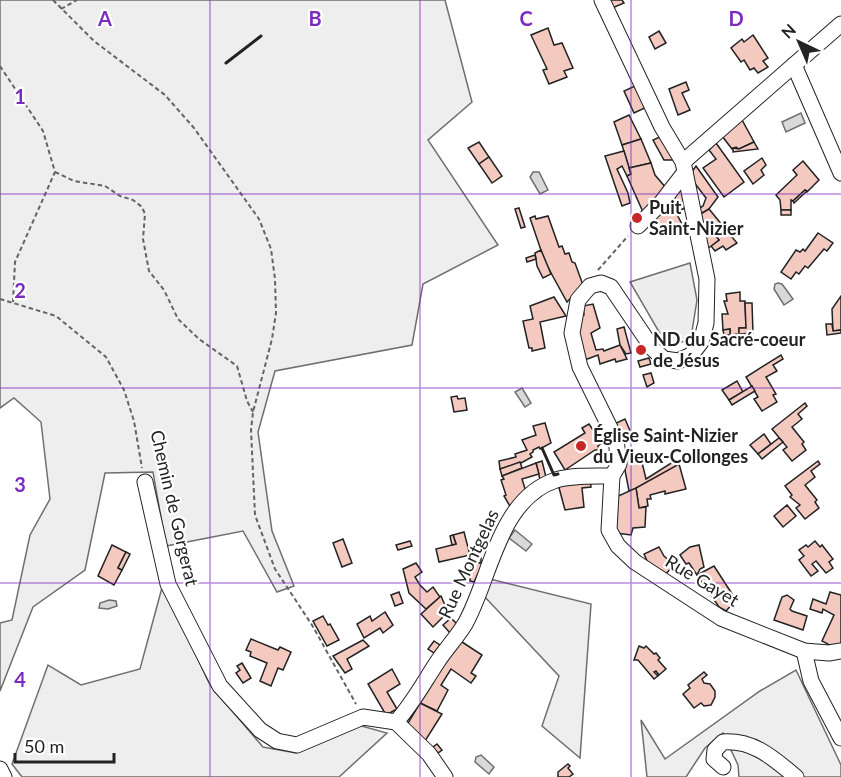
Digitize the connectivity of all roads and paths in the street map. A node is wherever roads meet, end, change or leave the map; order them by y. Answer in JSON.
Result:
{"nodes":[{"id":1,"x":53,"y":0,"type":"edge"},
{"id":2,"x":77,"y":0,"type":"edge"},
{"id":3,"x":602,"y":0,"type":"edge"},
{"id":4,"x":61,"y":9,"type":"junction"},
{"id":5,"x":841,"y":24,"type":"edge"},
{"id":6,"x":794,"y":65,"type":"junction"},
{"id":7,"x":0,"y":66,"type":"edge"},
{"id":8,"x":684,"y":167,"type":"junction"},
{"id":9,"x":56,"y":172,"type":"junction"},
{"id":10,"x":841,"y":173,"type":"edge"},
{"id":11,"x":638,"y":226,"type":"joint"},
{"id":12,"x":590,"y":286,"type":"junction"},
{"id":13,"x":0,"y":299,"type":"edge"},
{"id":14,"x":13,"y":302,"type":"junction"},
{"id":15,"x":253,"y":412,"type":"junction"},
{"id":16,"x":612,"y":476,"type":"junction"},
{"id":17,"x":145,"y":482,"type":"joint"},
{"id":18,"x":804,"y":651,"type":"junction"},
{"id":19,"x":841,"y":651,"type":"edge"},
{"id":20,"x":363,"y":717,"type":"junction"},
{"id":21,"x":396,"y":722,"type":"junction"},
{"id":22,"x":841,"y":738,"type":"edge"},
{"id":23,"x":723,"y":767,"type":"dead end"},
{"id":24,"x":0,"y":769,"type":"edge"},
{"id":25,"x":4,"y":777,"type":"edge"},
{"id":26,"x":445,"y":777,"type":"edge"},
{"id":27,"x":795,"y":777,"type":"edge"}],
"edges":[{"from":1,"to":4,"type":"path"},
{"from":2,"to":4,"type":"path"},
{"from":3,"to":8,"type":"street"},
{"from":4,"to":15,"type":"path"},
{"from":5,"to":6,"type":"street"},
{"from":6,"to":8,"type":"street"},
{"from":6,"to":10,"type":"street"},
{"from":7,"to":9,"type":"path"},
{"from":8,"to":11,"type":"street"},
{"from":8,"to":12,"type":"street"},
{"from":9,"to":14,"type":"path"},
{"from":9,"to":15,"type":"path"},
{"from":11,"to":12,"type":"path"},
{"from":12,"to":16,"type":"street","name":"Rue Gayet"},
{"from":13,"to":14,"type":"path","name":"Chemin de Gorgerat"},
{"from":14,"to":17,"type":"path","name":"Chemin de Gorgerat"},
{"from":15,"to":20,"type":"path"},
{"from":16,"to":18,"type":"street","name":"Rue Gayet"},
{"from":16,"to":21,"type":"street","name":"Rue Montgelas"},
{"from":17,"to":20,"type":"street","name":"Chemin de Gorgerat"},
{"from":18,"to":19,"type":"street","name":"Rue Gayet"},
{"from":18,"to":22,"type":"street"},
{"from":20,"to":21,"type":"street"},
{"from":21,"to":26,"type":"street"},
{"from":23,"to":27,"type":"street"},
{"from":24,"to":25,"type":"street"}]}
